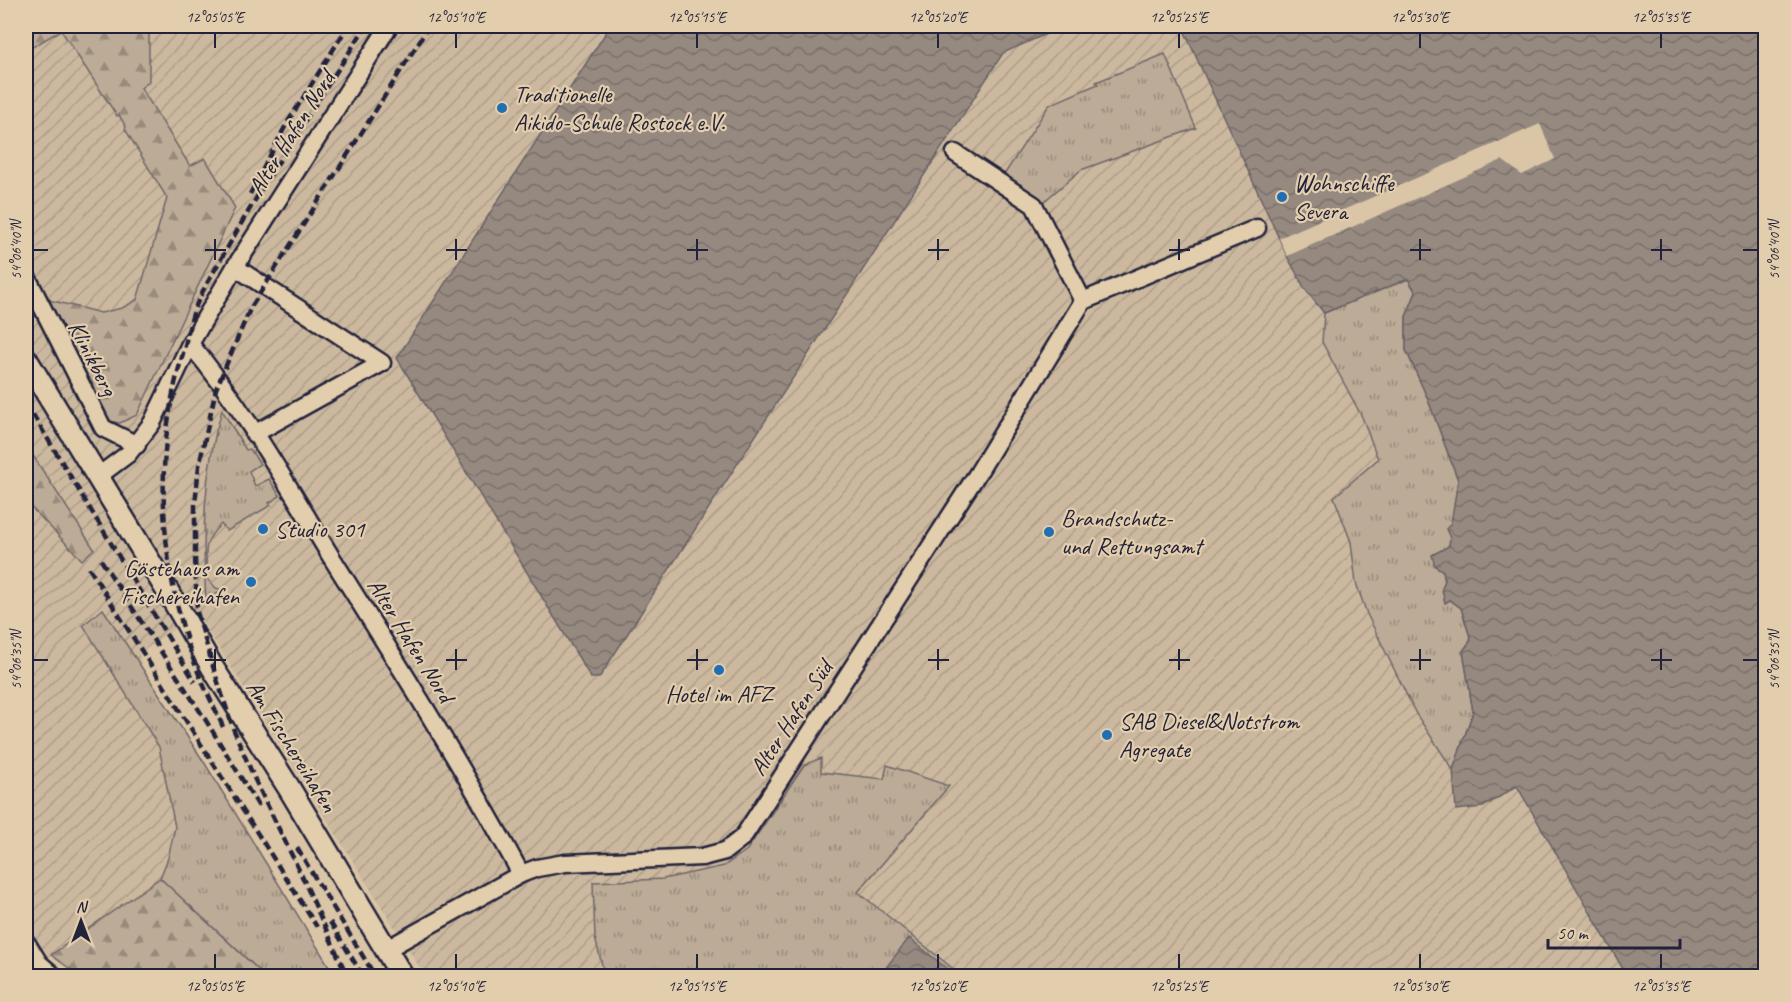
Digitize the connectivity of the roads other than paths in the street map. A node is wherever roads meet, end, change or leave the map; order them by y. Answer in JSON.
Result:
{"nodes":[{"id":1,"x":389,"y":26,"type":"edge"},
{"id":2,"x":955,"y":153,"type":"dead end"},
{"id":3,"x":1257,"y":228,"type":"dead end"},
{"id":4,"x":235,"y":267,"type":"junction"},
{"id":5,"x":26,"y":275,"type":"edge"},
{"id":6,"x":1083,"y":302,"type":"junction"},
{"id":7,"x":190,"y":344,"type":"junction"},
{"id":8,"x":26,"y":359,"type":"edge"},
{"id":9,"x":254,"y":434,"type":"junction"},
{"id":10,"x":136,"y":445,"type":"junction"},
{"id":11,"x":97,"y":477,"type":"junction"},
{"id":12,"x":521,"y":874,"type":"junction"},
{"id":13,"x":26,"y":942,"type":"edge"},
{"id":14,"x":387,"y":949,"type":"junction"},
{"id":15,"x":54,"y":976,"type":"edge"},
{"id":16,"x":402,"y":976,"type":"edge"}],
"edges":[{"from":1,"to":4,"type":"street","name":"Alter Hafen Nord"},
{"from":2,"to":6,"type":"street"},
{"from":3,"to":6,"type":"street"},
{"from":4,"to":7,"type":"street","name":"Alter Hafen Nord"},
{"from":4,"to":9,"type":"street"},
{"from":5,"to":10,"type":"street","name":"Klinikberg"},
{"from":6,"to":12,"type":"street","name":"Alter Hafen Süd"},
{"from":7,"to":9,"type":"street","name":"Alter Hafen Nord"},
{"from":7,"to":10,"type":"street","name":"Alter Hafen Nord"},
{"from":8,"to":11,"type":"street","name":"Am Fischereihafen"},
{"from":9,"to":12,"type":"street","name":"Alter Hafen Nord"},
{"from":10,"to":11,"type":"street","name":"Alter Hafen Nord"},
{"from":11,"to":14,"type":"street","name":"Am Fischereihafen"},
{"from":12,"to":14,"type":"street","name":"Alter Hafen Süd"},
{"from":13,"to":15,"type":"street"},
{"from":14,"to":16,"type":"street","name":"Am Fischereihafen"}]}
